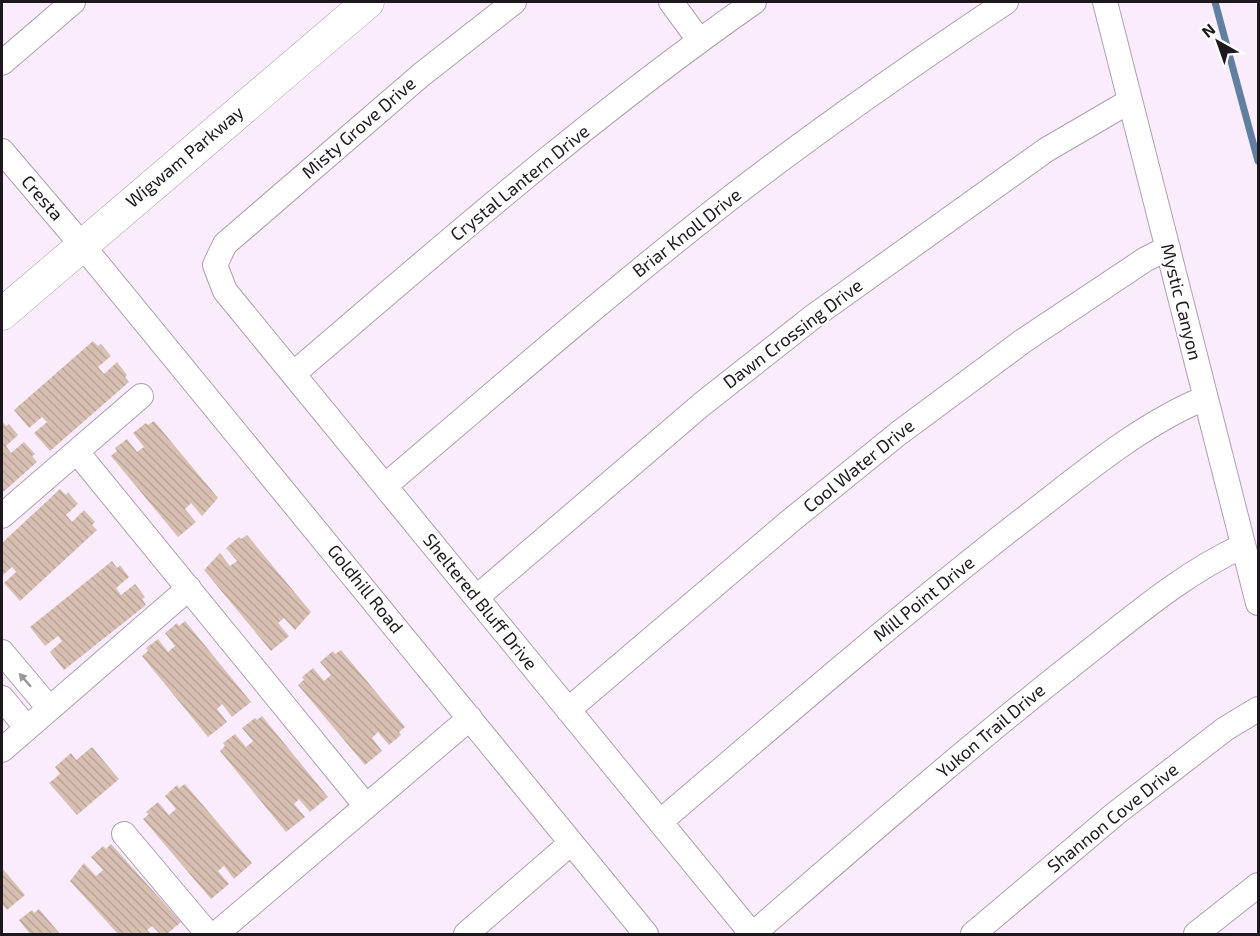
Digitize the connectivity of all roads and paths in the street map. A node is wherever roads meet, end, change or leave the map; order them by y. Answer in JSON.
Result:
{"nodes":[{"id":1,"x":73,"y":2,"type":"edge"},
{"id":2,"x":368,"y":2,"type":"edge"},
{"id":3,"x":514,"y":2,"type":"edge"},
{"id":4,"x":671,"y":2,"type":"edge"},
{"id":5,"x":754,"y":2,"type":"edge"},
{"id":6,"x":1006,"y":2,"type":"edge"},
{"id":7,"x":1105,"y":2,"type":"edge"},
{"id":8,"x":699,"y":40,"type":"junction"},
{"id":9,"x":2,"y":63,"type":"edge"},
{"id":10,"x":1130,"y":101,"type":"junction"},
{"id":11,"x":2,"y":151,"type":"edge"},
{"id":12,"x":82,"y":245,"type":"junction"},
{"id":13,"x":1168,"y":248,"type":"junction"},
{"id":14,"x":215,"y":265,"type":"joint"},
{"id":15,"x":2,"y":314,"type":"edge"},
{"id":16,"x":293,"y":374,"type":"junction"},
{"id":17,"x":141,"y":396,"type":"dead end"},
{"id":18,"x":1205,"y":398,"type":"junction"},
{"id":19,"x":77,"y":452,"type":"junction"},
{"id":20,"x":385,"y":486,"type":"junction"},
{"id":21,"x":2,"y":516,"type":"edge"},
{"id":22,"x":1243,"y":546,"type":"junction"},
{"id":23,"x":189,"y":588,"type":"junction"},
{"id":24,"x":477,"y":597,"type":"junction"},
{"id":25,"x":1258,"y":603,"type":"edge"},
{"id":26,"x":2,"y":652,"type":"edge"},
{"id":27,"x":2,"y":698,"type":"edge"},
{"id":28,"x":49,"y":708,"type":"junction"},
{"id":29,"x":1258,"y":709,"type":"edge"},
{"id":30,"x":568,"y":710,"type":"junction"},
{"id":31,"x":470,"y":718,"type":"junction"},
{"id":32,"x":27,"y":728,"type":"junction"},
{"id":33,"x":2,"y":750,"type":"edge"},
{"id":34,"x":366,"y":806,"type":"junction"},
{"id":35,"x":660,"y":822,"type":"junction"},
{"id":36,"x":124,"y":834,"type":"dead end"},
{"id":37,"x":571,"y":843,"type":"junction"},
{"id":38,"x":1258,"y":885,"type":"edge"},
{"id":39,"x":208,"y":934,"type":"edge"},
{"id":40,"x":216,"y":934,"type":"edge"},
{"id":41,"x":466,"y":934,"type":"edge"},
{"id":42,"x":646,"y":934,"type":"edge"},
{"id":43,"x":753,"y":934,"type":"edge"},
{"id":44,"x":973,"y":934,"type":"edge"},
{"id":45,"x":1196,"y":934,"type":"edge"}],
"edges":[{"from":1,"to":9,"type":"street"},
{"from":2,"to":12,"type":"main road","name":"Wigwam Parkway"},
{"from":3,"to":14,"type":"street","name":"Misty Grove Drive"},
{"from":4,"to":8,"type":"street"},
{"from":5,"to":8,"type":"street","name":"Crystal Lantern Drive"},
{"from":6,"to":20,"type":"street","name":"Briar Knoll Drive"},
{"from":7,"to":10,"type":"street","name":"Mystic Canyon"},
{"from":8,"to":16,"type":"street","name":"Crystal Lantern Drive"},
{"from":10,"to":13,"type":"street","name":"Mystic Canyon"},
{"from":10,"to":24,"type":"street","name":"Dawn Crossing Drive"},
{"from":11,"to":12,"type":"street","name":"Cresta"},
{"from":12,"to":15,"type":"main road","name":"Wigwam Parkway"},
{"from":12,"to":31,"type":"street","name":"Goldhill Road"},
{"from":13,"to":18,"type":"street","name":"Mystic Canyon"},
{"from":13,"to":30,"type":"street","name":"Cool Water Drive"},
{"from":14,"to":16,"type":"street","name":"Sheltered Bluff Drive"},
{"from":16,"to":20,"type":"street","name":"Sheltered Bluff Drive"},
{"from":17,"to":19,"type":"street"},
{"from":18,"to":22,"type":"street","name":"Mystic Canyon"},
{"from":18,"to":35,"type":"street","name":"Mill Point Drive"},
{"from":19,"to":21,"type":"street"},
{"from":19,"to":23,"type":"street"},
{"from":20,"to":24,"type":"street","name":"Sheltered Bluff Drive"},
{"from":22,"to":25,"type":"street","name":"Mystic Canyon"},
{"from":22,"to":43,"type":"street","name":"Yukon Trail Drive"},
{"from":23,"to":28,"type":"street"},
{"from":23,"to":34,"type":"street"},
{"from":24,"to":30,"type":"street","name":"Sheltered Bluff Drive"},
{"from":28,"to":26,"type":"street","one_way":true},
{"from":27,"to":32,"type":"street"},
{"from":28,"to":32,"type":"street"},
{"from":29,"to":44,"type":"street","name":"Shannon Cove Drive"},
{"from":30,"to":35,"type":"street","name":"Sheltered Bluff Drive"},
{"from":31,"to":34,"type":"street"},
{"from":31,"to":37,"type":"street","name":"Goldhill Road"},
{"from":32,"to":33,"type":"street"},
{"from":34,"to":40,"type":"street"},
{"from":35,"to":43,"type":"street","name":"Sheltered Bluff Drive"},
{"from":36,"to":39,"type":"street"},
{"from":37,"to":41,"type":"street"},
{"from":37,"to":42,"type":"street","name":"Goldhill Road"},
{"from":38,"to":45,"type":"street"}]}
